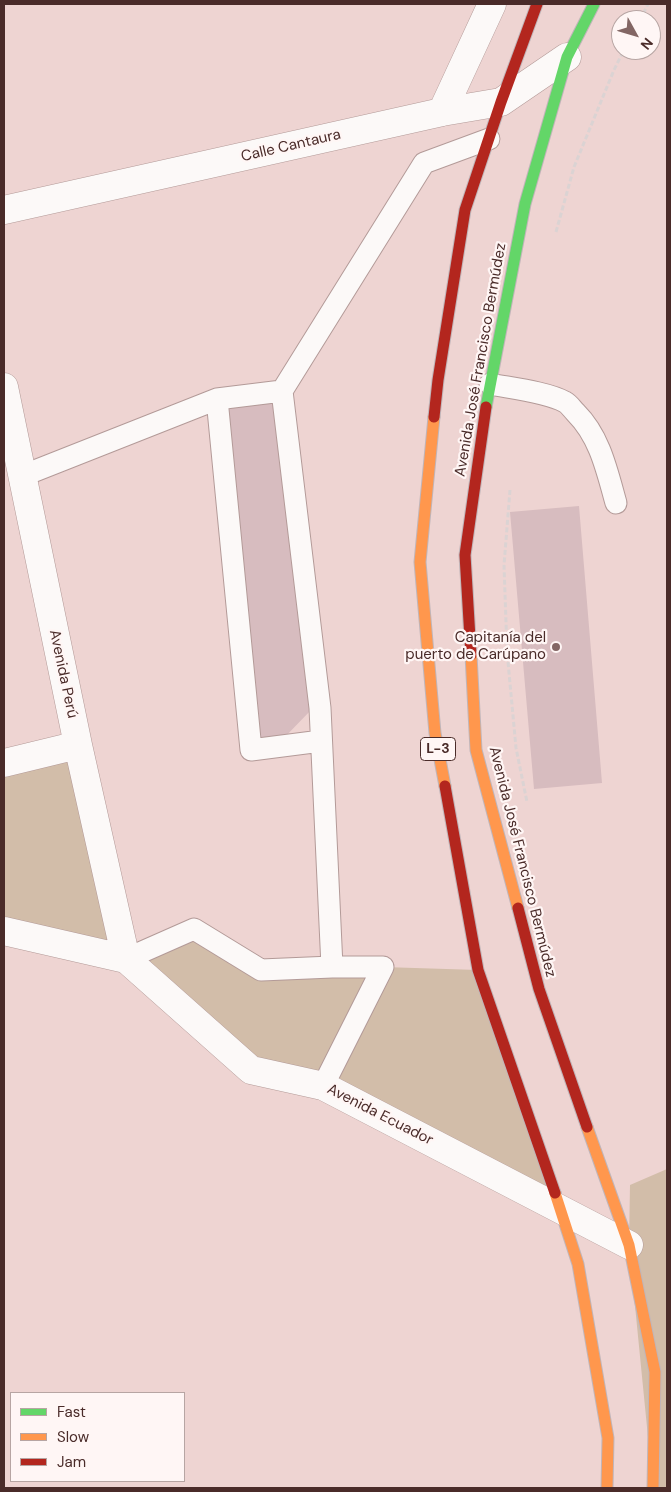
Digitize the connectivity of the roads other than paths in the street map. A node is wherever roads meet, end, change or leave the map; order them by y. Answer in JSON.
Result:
{"nodes":[{"id":1,"x":492,"y":4,"type":"edge"},
{"id":2,"x":538,"y":4,"type":"edge"},
{"id":3,"x":594,"y":4,"type":"edge"},
{"id":4,"x":567,"y":57,"type":"junction"},
{"id":5,"x":501,"y":102,"type":"junction"},
{"id":6,"x":442,"y":112,"type":"junction"},
{"id":7,"x":489,"y":139,"type":"junction"},
{"id":8,"x":4,"y":210,"type":"edge"},
{"id":9,"x":490,"y":384,"type":"junction"},
{"id":10,"x":4,"y":388,"type":"edge"},
{"id":11,"x":282,"y":391,"type":"junction"},
{"id":12,"x":217,"y":399,"type":"junction"},
{"id":13,"x":22,"y":476,"type":"junction"},
{"id":14,"x":616,"y":503,"type":"dead end"},
{"id":15,"x":321,"y":741,"type":"junction"},
{"id":16,"x":78,"y":745,"type":"junction"},
{"id":17,"x":4,"y":763,"type":"edge"},
{"id":18,"x":4,"y":931,"type":"edge"},
{"id":19,"x":126,"y":959,"type":"junction"},
{"id":20,"x":332,"y":967,"type":"junction"},
{"id":21,"x":323,"y":1086,"type":"junction"},
{"id":22,"x":561,"y":1209,"type":"junction"},
{"id":23,"x":629,"y":1245,"type":"junction"},
{"id":24,"x":607,"y":1488,"type":"edge"},
{"id":25,"x":653,"y":1488,"type":"edge"}],
"edges":[{"from":1,"to":6,"type":"street"},
{"from":2,"to":5,"type":"main road","number":"L-3"},
{"from":3,"to":4,"type":"main road","name":"Avenida José Francisco Bermúdez","number":"L-3"},
{"from":4,"to":5,"type":"street","name":"Calle Cantaura"},
{"from":4,"to":9,"type":"main road","name":"Avenida José Francisco Bermúdez","number":"L-3"},
{"from":5,"to":6,"type":"street","name":"Calle Cantaura"},
{"from":5,"to":7,"type":"main road","number":"L-3"},
{"from":6,"to":8,"type":"street","name":"Calle Cantaura"},
{"from":7,"to":11,"type":"lane"},
{"from":7,"to":22,"type":"main road","number":"L-3"},
{"from":9,"to":14,"type":"lane"},
{"from":9,"to":23,"type":"main road","name":"Avenida José Francisco Bermúdez","number":"L-3"},
{"from":10,"to":13,"type":"street","name":"Avenida Perú"},
{"from":11,"to":12,"type":"lane"},
{"from":11,"to":15,"type":"lane"},
{"from":12,"to":13,"type":"lane"},
{"from":12,"to":15,"type":"lane"},
{"from":13,"to":16,"type":"street","name":"Avenida Perú"},
{"from":15,"to":20,"type":"lane"},
{"from":16,"to":17,"type":"street"},
{"from":16,"to":19,"type":"street","name":"Avenida Perú"},
{"from":18,"to":19,"type":"street","name":"Avenida Ecuador"},
{"from":19,"to":20,"type":"lane"},
{"from":19,"to":21,"type":"street","name":"Avenida Ecuador"},
{"from":20,"to":21,"type":"lane"},
{"from":21,"to":22,"type":"street","name":"Avenida Ecuador"},
{"from":22,"to":23,"type":"street","name":"Avenida Ecuador"},
{"from":22,"to":24,"type":"main road","number":"L-3"},
{"from":23,"to":25,"type":"main road","name":"Avenida José Francisco Bermúdez","number":"L-3"}]}
